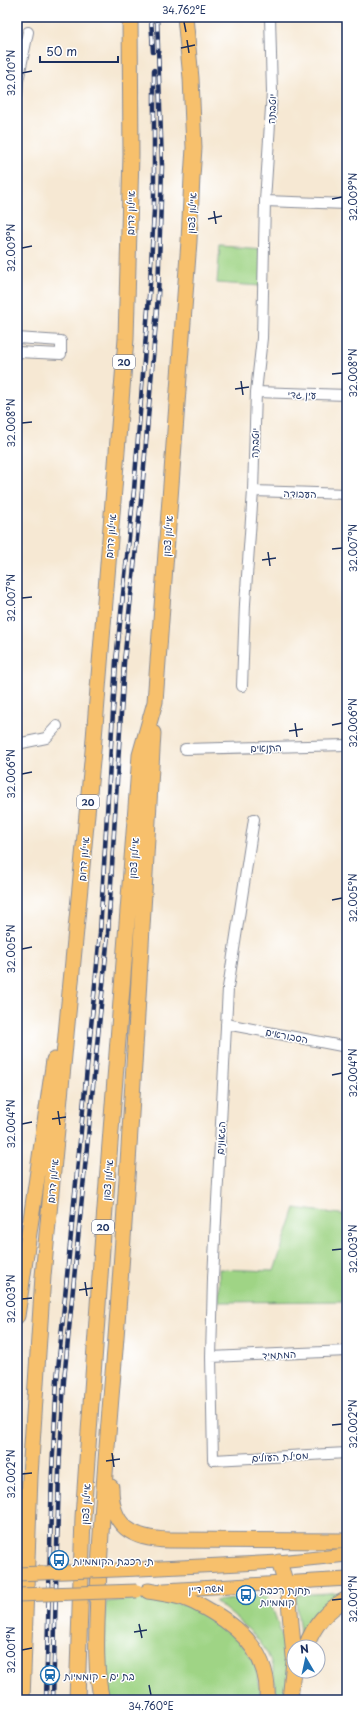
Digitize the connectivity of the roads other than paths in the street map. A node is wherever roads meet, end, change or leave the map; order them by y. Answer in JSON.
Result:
{"nodes":[{"id":1,"x":130,"y":17,"type":"edge"},
{"id":2,"x":185,"y":17,"type":"edge"},
{"id":3,"x":194,"y":17,"type":"edge"},
{"id":4,"x":270,"y":17,"type":"edge"},
{"id":5,"x":28,"y":32,"type":"dead end"},
{"id":6,"x":190,"y":78,"type":"junction"},
{"id":7,"x":17,"y":81,"type":"edge"},
{"id":8,"x":17,"y":95,"type":"edge"},
{"id":9,"x":266,"y":200,"type":"junction"},
{"id":10,"x":347,"y":204,"type":"edge"},
{"id":11,"x":17,"y":338,"type":"edge"},
{"id":12,"x":17,"y":352,"type":"edge"},
{"id":13,"x":256,"y":392,"type":"junction"},
{"id":14,"x":347,"y":395,"type":"edge"},
{"id":15,"x":253,"y":491,"type":"junction"},
{"id":16,"x":347,"y":494,"type":"edge"},
{"id":17,"x":242,"y":686,"type":"dead end"},
{"id":18,"x":155,"y":702,"type":"junction"},
{"id":19,"x":57,"y":726,"type":"dead end"},
{"id":20,"x":17,"y":744,"type":"edge"},
{"id":21,"x":347,"y":745,"type":"edge"},
{"id":22,"x":186,"y":749,"type":"dead end"},
{"id":23,"x":254,"y":819,"type":"dead end"},
{"id":24,"x":84,"y":853,"type":"junction"},
{"id":25,"x":226,"y":1024,"type":"junction"},
{"id":26,"x":347,"y":1047,"type":"edge"},
{"id":27,"x":17,"y":1316,"type":"edge"},
{"id":28,"x":347,"y":1351,"type":"edge"},
{"id":29,"x":211,"y":1357,"type":"junction"},
{"id":30,"x":109,"y":1418,"type":"junction"},
{"id":31,"x":347,"y":1453,"type":"edge"},
{"id":32,"x":213,"y":1460,"type":"joint"},
{"id":33,"x":347,"y":1541,"type":"edge"},
{"id":34,"x":347,"y":1555,"type":"edge"},
{"id":35,"x":279,"y":1562,"type":"junction"},
{"id":36,"x":17,"y":1574,"type":"edge"},
{"id":37,"x":347,"y":1579,"type":"edge"},
{"id":38,"x":286,"y":1584,"type":"junction"},
{"id":39,"x":142,"y":1591,"type":"junction"},
{"id":40,"x":17,"y":1595,"type":"edge"},
{"id":41,"x":347,"y":1599,"type":"edge"},
{"id":42,"x":293,"y":1639,"type":"edge"},
{"id":43,"x":309,"y":1639,"type":"edge"},
{"id":44,"x":293,"y":1679,"type":"edge"},
{"id":45,"x":298,"y":1679,"type":"edge"},
{"id":46,"x":22,"y":1700,"type":"edge"},
{"id":47,"x":77,"y":1700,"type":"edge"},
{"id":48,"x":102,"y":1700,"type":"edge"},
{"id":49,"x":267,"y":1700,"type":"edge"},
{"id":50,"x":291,"y":1700,"type":"edge"}],
"edges":[{"from":1,"to":24,"type":"highway","name":"איילון דרום","number":"20"},
{"from":2,"to":6,"type":"highway","name":"איילון צפון","number":"20"},
{"from":3,"to":6,"type":"highway"},
{"from":4,"to":9,"type":"street","name":"יוטבתה"},
{"from":5,"to":7,"type":"street"},
{"from":6,"to":18,"type":"highway","name":"איילון צפון","number":"20"},
{"from":7,"to":8,"type":"street"},
{"from":9,"to":10,"type":"street"},
{"from":9,"to":13,"type":"street","name":"יוטבתה"},
{"from":11,"to":12,"type":"street"},
{"from":13,"to":14,"type":"street","name":"עין גדי"},
{"from":13,"to":15,"type":"street","name":"יוטבתה"},
{"from":15,"to":16,"type":"street","name":"העבודה"},
{"from":15,"to":17,"type":"street","name":"יוטבתה"},
{"from":18,"to":30,"type":"highway"},
{"from":18,"to":47,"type":"highway","name":"איילון צפון","number":"20"},
{"from":19,"to":20,"type":"street"},
{"from":21,"to":22,"type":"street","name":"התנאים"},
{"from":23,"to":25,"type":"street","name":"הגאונים"},
{"from":24,"to":27,"type":"highway"},
{"from":24,"to":46,"type":"highway","name":"איילון דרום","number":"20"},
{"from":25,"to":26,"type":"street","name":"הסבוראים"},
{"from":25,"to":29,"type":"street","name":"הגאונים"},
{"from":28,"to":29,"type":"street","name":"המתמיד"},
{"from":29,"to":32,"type":"street","name":"הגאונים"},
{"from":30,"to":33,"type":"highway"},
{"from":30,"to":48,"type":"highway"},
{"from":31,"to":32,"type":"street","name":"מסילת העולים"},
{"from":34,"to":35,"type":"main road"},
{"from":35,"to":36,"type":"main road","bridge":true},
{"from":35,"to":38,"type":"highway"},
{"from":37,"to":38,"type":"main road","name":"משה דיין"},
{"from":38,"to":39,"type":"main road","name":"משה דיין"},
{"from":38,"to":42,"type":"highway"},
{"from":39,"to":40,"type":"main road","name":"משה דיין","bridge":true},
{"from":39,"to":49,"type":"highway"},
{"from":41,"to":43,"type":"highway"},
{"from":44,"to":50,"type":"highway"},
{"from":45,"to":50,"type":"highway"}]}
